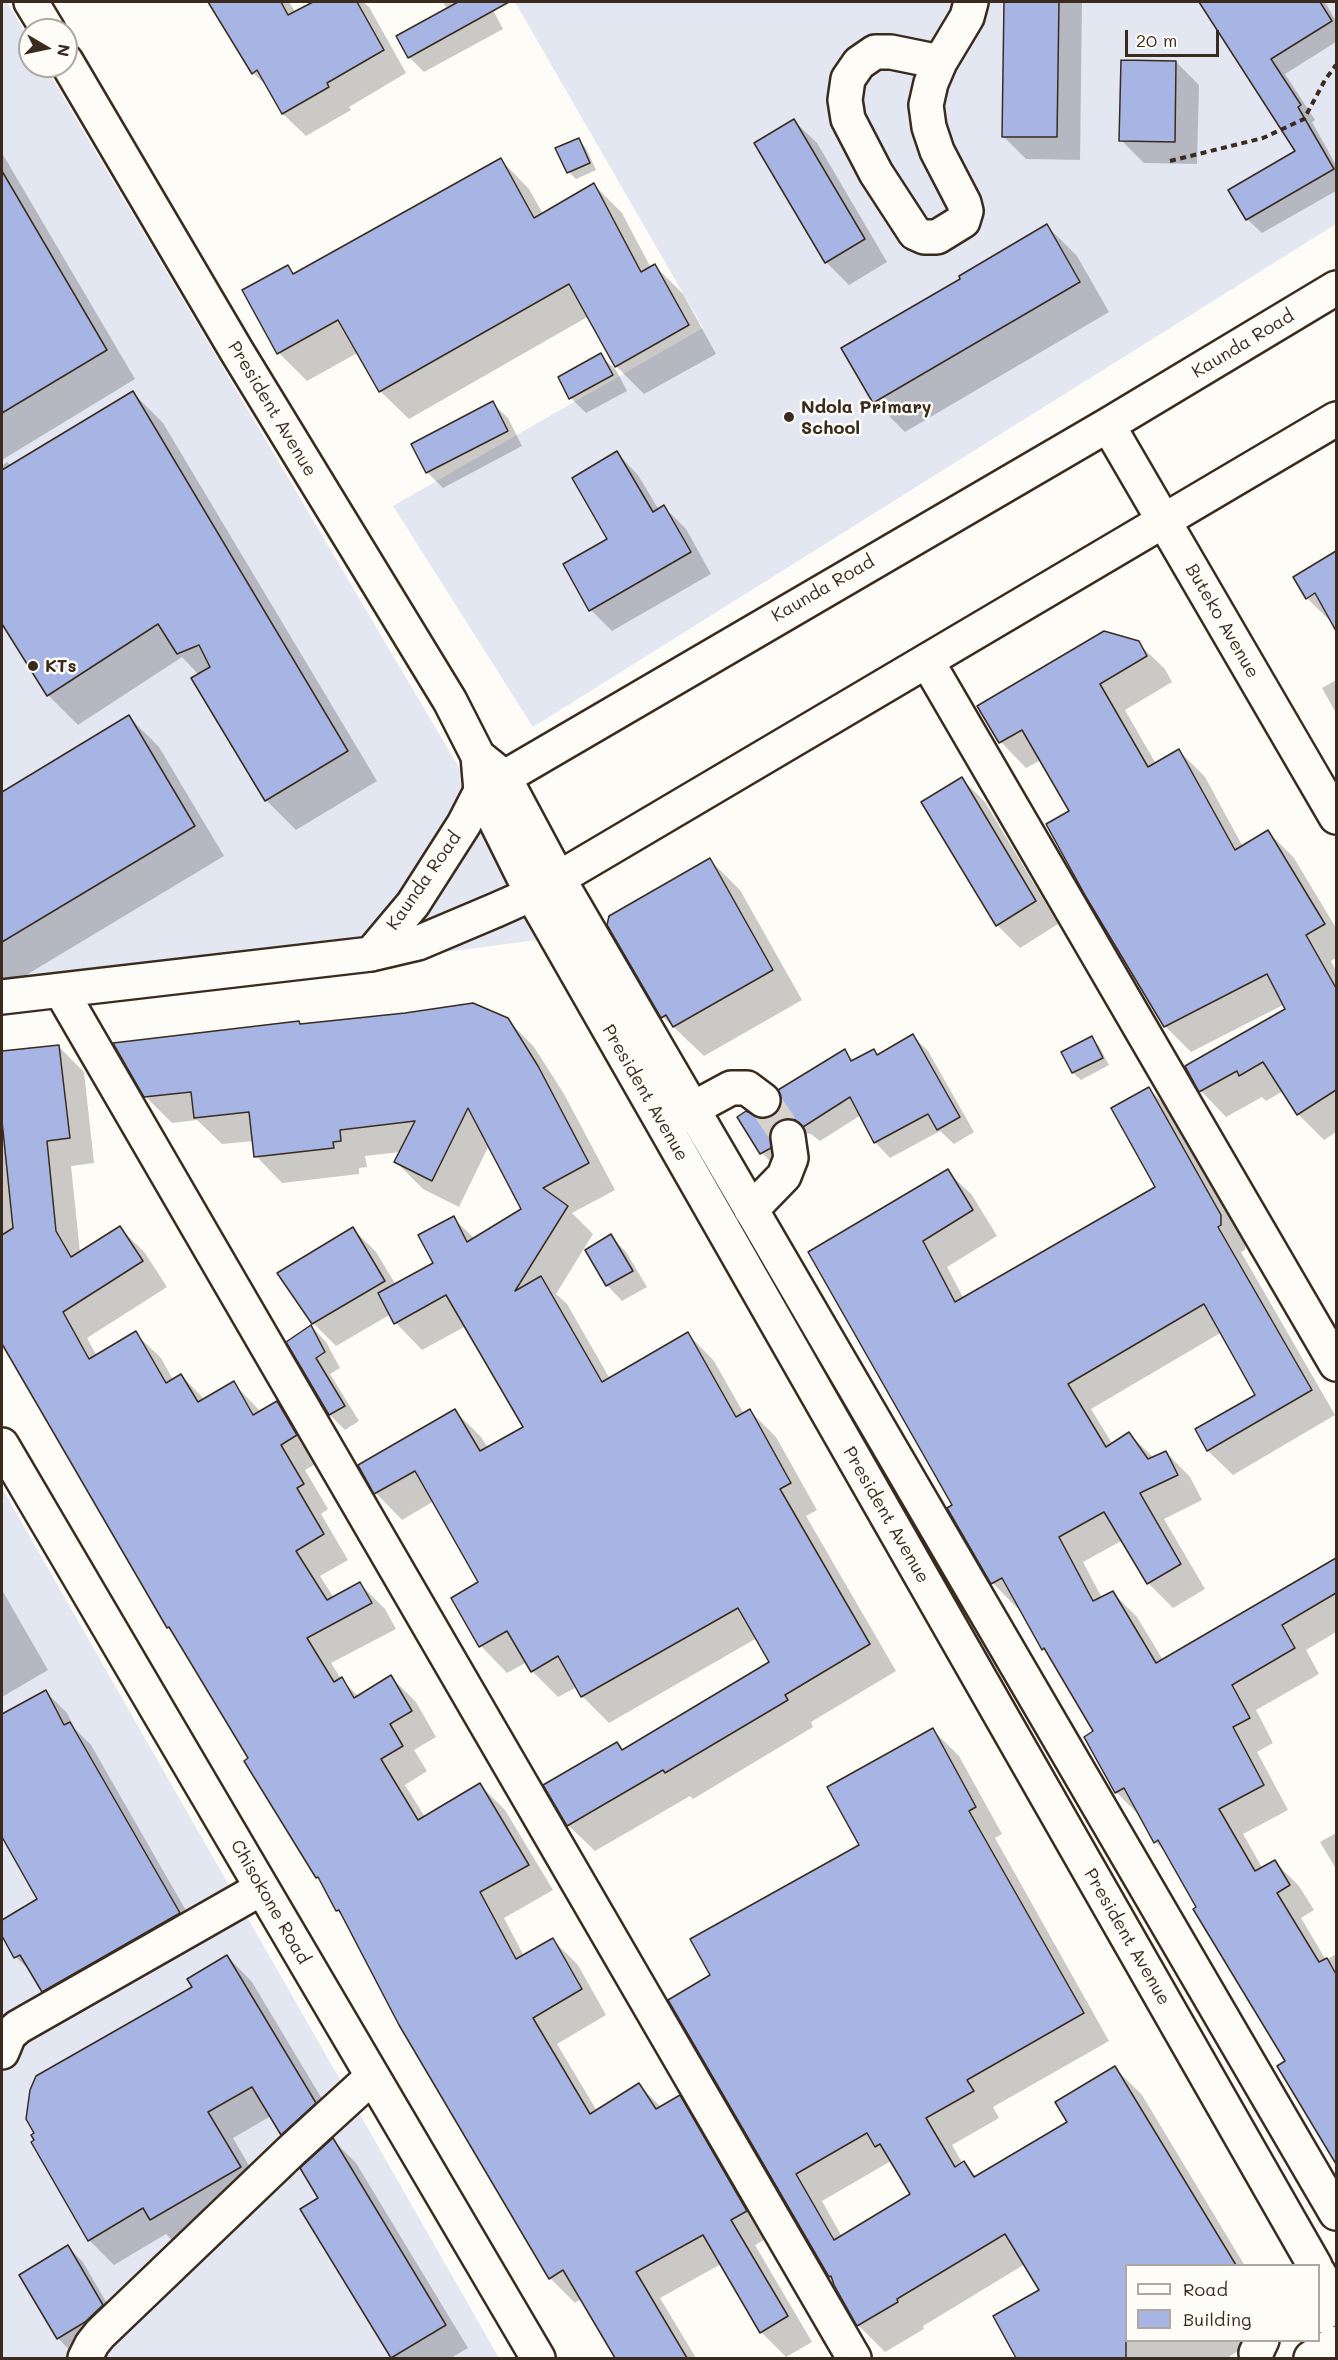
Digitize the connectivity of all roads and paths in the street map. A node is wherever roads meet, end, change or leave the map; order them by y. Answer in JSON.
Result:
{"nodes":[{"id":1,"x":31,"y":2,"type":"edge"},
{"id":2,"x":971,"y":2,"type":"edge"},
{"id":3,"x":41,"y":18,"type":"edge"},
{"id":4,"x":940,"y":62,"type":"junction"},
{"id":5,"x":1336,"y":65,"type":"edge"},
{"id":6,"x":76,"y":78,"type":"edge"},
{"id":7,"x":1170,"y":161,"type":"dead end"},
{"id":8,"x":1336,"y":288,"type":"edge"},
{"id":9,"x":1336,"y":419,"type":"edge"},
{"id":10,"x":1108,"y":425,"type":"junction"},
{"id":11,"x":1164,"y":520,"type":"junction"},
{"id":12,"x":927,"y":661,"type":"junction"},
{"id":13,"x":492,"y":784,"type":"junction"},
{"id":14,"x":1336,"y":817,"type":"edge"},
{"id":15,"x":545,"y":886,"type":"junction"},
{"id":16,"x":371,"y":954,"type":"junction"},
{"id":17,"x":61,"y":991,"type":"junction"},
{"id":18,"x":2,"y":997,"type":"edge"},
{"id":19,"x":763,"y":1100,"type":"tunnel mouth"},
{"id":20,"x":693,"y":1109,"type":"junction"},
{"id":21,"x":664,"y":1125,"type":"junction"},
{"id":22,"x":788,"y":1137,"type":"tunnel mouth"},
{"id":23,"x":751,"y":1210,"type":"junction"},
{"id":24,"x":1336,"y":1364,"type":"edge"},
{"id":25,"x":2,"y":1445,"type":"edge"},
{"id":26,"x":262,"y":1888,"type":"junction"},
{"id":27,"x":4,"y":2037,"type":"edge"},
{"id":28,"x":372,"y":2078,"type":"junction"},
{"id":29,"x":1336,"y":2213,"type":"edge"},
{"id":30,"x":1290,"y":2223,"type":"junction"},
{"id":31,"x":1288,"y":2264,"type":"edge"},
{"id":32,"x":1314,"y":2264,"type":"edge"},
{"id":33,"x":1320,"y":2276,"type":"edge"},
{"id":34,"x":1336,"y":2304,"type":"edge"},
{"id":35,"x":1320,"y":2315,"type":"edge"},
{"id":36,"x":1336,"y":2343,"type":"edge"},
{"id":37,"x":85,"y":2358,"type":"edge"},
{"id":38,"x":538,"y":2358,"type":"edge"},
{"id":39,"x":854,"y":2358,"type":"edge"},
{"id":40,"x":1311,"y":2358,"type":"edge"}],
"edges":[{"from":1,"to":3,"type":"street"},
{"from":2,"to":4,"type":"street"},
{"from":4,"to":4,"type":"street"},
{"from":5,"to":7,"type":"path"},
{"from":6,"to":13,"type":"street","name":"President Avenue"},
{"from":8,"to":10,"type":"street","name":"Kaunda Road"},
{"from":9,"to":11,"type":"street","name":"Kaunda Road"},
{"from":10,"to":11,"type":"street","name":"Buteko Avenue"},
{"from":10,"to":13,"type":"street","name":"Kaunda Road"},
{"from":11,"to":12,"type":"street","name":"Kaunda Road"},
{"from":11,"to":14,"type":"street","name":"Buteko Avenue"},
{"from":12,"to":15,"type":"street","name":"Kaunda Road"},
{"from":12,"to":24,"type":"street"},
{"from":13,"to":15,"type":"street","name":"President Avenue"},
{"from":13,"to":16,"type":"street","name":"Kaunda Road"},
{"from":15,"to":16,"type":"street","name":"Kaunda Road"},
{"from":15,"to":20,"type":"street","name":"President Avenue"},
{"from":15,"to":21,"type":"street","name":"President Avenue"},
{"from":16,"to":17,"type":"street","name":"Kaunda Road"},
{"from":17,"to":18,"type":"street","name":"Kaunda Road"},
{"from":17,"to":39,"type":"street"},
{"from":19,"to":20,"type":"street"},
{"from":20,"to":21,"type":"street"},
{"from":20,"to":23,"type":"street","name":"President Avenue"},
{"from":21,"to":30,"type":"street","name":"President Avenue"},
{"from":22,"to":23,"type":"street"},
{"from":23,"to":29,"type":"street","name":"President Avenue"},
{"from":25,"to":26,"type":"street","name":"Chisokone Road"},
{"from":26,"to":27,"type":"street"},
{"from":26,"to":28,"type":"street","name":"Chisokone Road"},
{"from":28,"to":37,"type":"street"},
{"from":28,"to":38,"type":"street","name":"Chisokone Road"},
{"from":30,"to":31,"type":"street"},
{"from":30,"to":32,"type":"street","name":"President Avenue"},
{"from":33,"to":34,"type":"street"},
{"from":34,"to":35,"type":"street"},
{"from":36,"to":40,"type":"street"}]}
